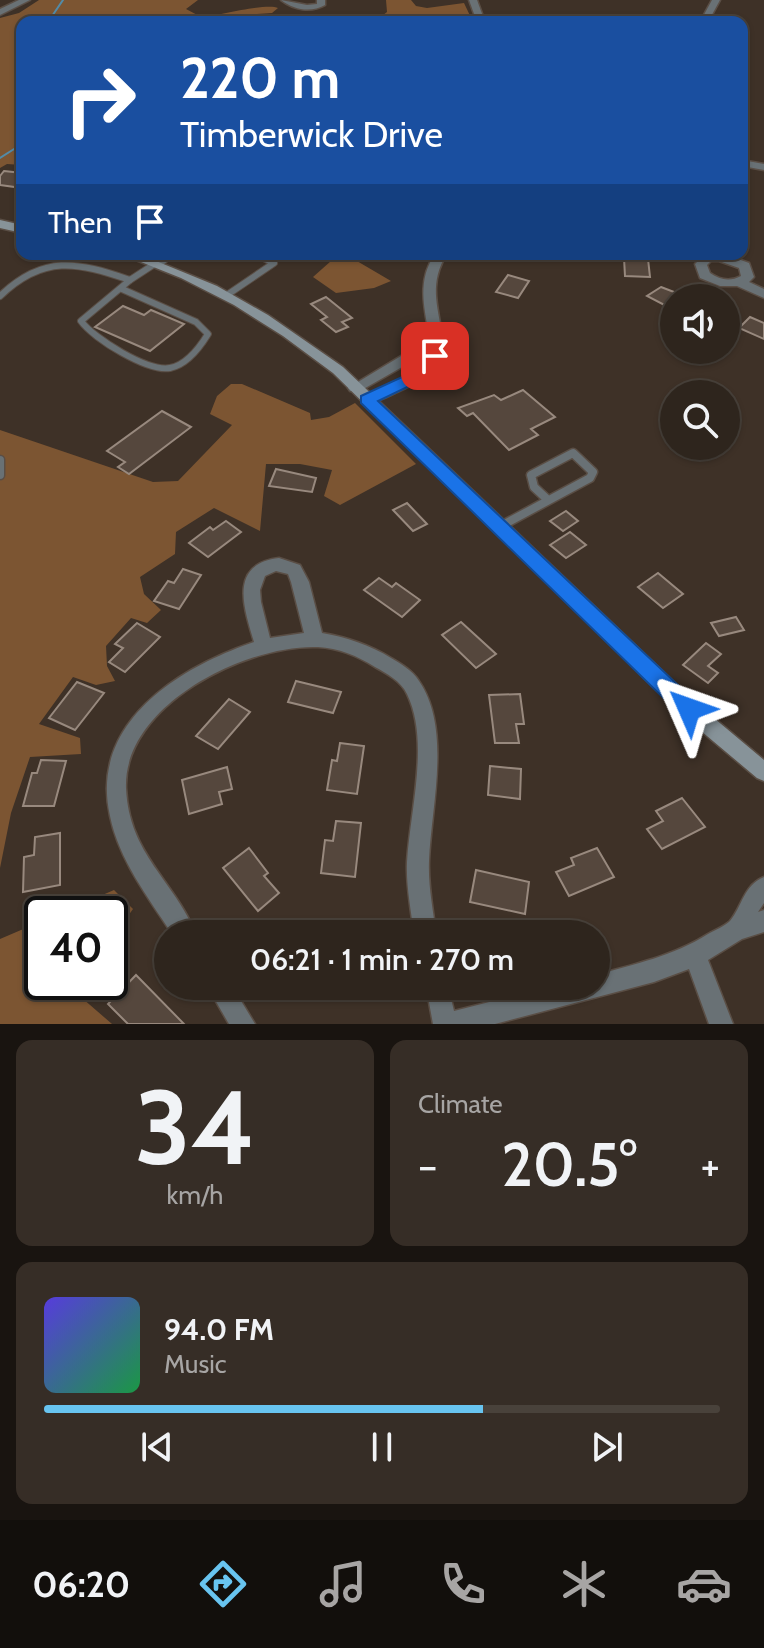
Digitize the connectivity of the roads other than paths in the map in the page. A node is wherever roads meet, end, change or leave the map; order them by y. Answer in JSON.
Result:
{"nodes":[{"id":1,"x":26,"y":0,"type":"edge"},
{"id":2,"x":285,"y":0,"type":"edge"},
{"id":3,"x":321,"y":0,"type":"edge"},
{"id":4,"x":0,"y":12,"type":"edge"},
{"id":5,"x":162,"y":260,"type":"edge"},
{"id":6,"x":268,"y":260,"type":"edge"},
{"id":7,"x":436,"y":260,"type":"edge"},
{"id":8,"x":130,"y":280,"type":"junction"},
{"id":9,"x":740,"y":283,"type":"dead end"},
{"id":10,"x":122,"y":289,"type":"junction"},
{"id":11,"x":764,"y":294,"type":"edge"},
{"id":12,"x":227,"y":295,"type":"junction"},
{"id":13,"x":0,"y":296,"type":"edge"},
{"id":14,"x":436,"y":336,"type":"junction"},
{"id":15,"x":361,"y":394,"type":"junction"},
{"id":16,"x":0,"y":460,"type":"edge"},
{"id":17,"x":0,"y":475,"type":"edge"},
{"id":18,"x":548,"y":500,"type":"junction"},
{"id":19,"x":498,"y":527,"type":"junction"},
{"id":20,"x":315,"y":641,"type":"junction"},
{"id":21,"x":264,"y":647,"type":"junction"},
{"id":22,"x":764,"y":772,"type":"edge"},
{"id":23,"x":764,"y":888,"type":"edge"},
{"id":24,"x":176,"y":920,"type":"edge"},
{"id":25,"x":423,"y":920,"type":"edge"},
{"id":26,"x":764,"y":921,"type":"edge"},
{"id":27,"x":737,"y":929,"type":"junction"},
{"id":28,"x":695,"y":955,"type":"junction"},
{"id":29,"x":610,"y":982,"type":"edge"},
{"id":30,"x":227,"y":1000,"type":"edge"},
{"id":31,"x":441,"y":1000,"type":"edge"},
{"id":32,"x":541,"y":1000,"type":"edge"},
{"id":33,"x":243,"y":1024,"type":"edge"},
{"id":34,"x":447,"y":1024,"type":"edge"},
{"id":35,"x":721,"y":1024,"type":"edge"}],
"edges":[{"from":1,"to":4,"type":"street"},
{"from":2,"to":3,"type":"street"},
{"from":5,"to":8,"type":"lane"},
{"from":5,"to":12,"type":"street"},
{"from":6,"to":12,"type":"lane"},
{"from":7,"to":14,"type":"street"},
{"from":8,"to":10,"type":"lane"},
{"from":8,"to":13,"type":"lane"},
{"from":9,"to":11,"type":"street"},
{"from":10,"to":10,"type":"lane"},
{"from":12,"to":15,"type":"street"},
{"from":14,"to":15,"type":"street"},
{"from":14,"to":15,"type":"street"},
{"from":15,"to":19,"type":"street"},
{"from":16,"to":17,"type":"lane"},
{"from":18,"to":18,"type":"lane"},
{"from":18,"to":19,"type":"lane"},
{"from":19,"to":22,"type":"street"},
{"from":20,"to":21,"type":"street"},
{"from":20,"to":21,"type":"street"},
{"from":20,"to":25,"type":"street"},
{"from":21,"to":24,"type":"street"},
{"from":23,"to":27,"type":"street"},
{"from":26,"to":27,"type":"street"},
{"from":27,"to":28,"type":"street"},
{"from":28,"to":29,"type":"street"},
{"from":28,"to":35,"type":"street"},
{"from":30,"to":33,"type":"street"},
{"from":31,"to":34,"type":"street"},
{"from":32,"to":34,"type":"street"}]}
